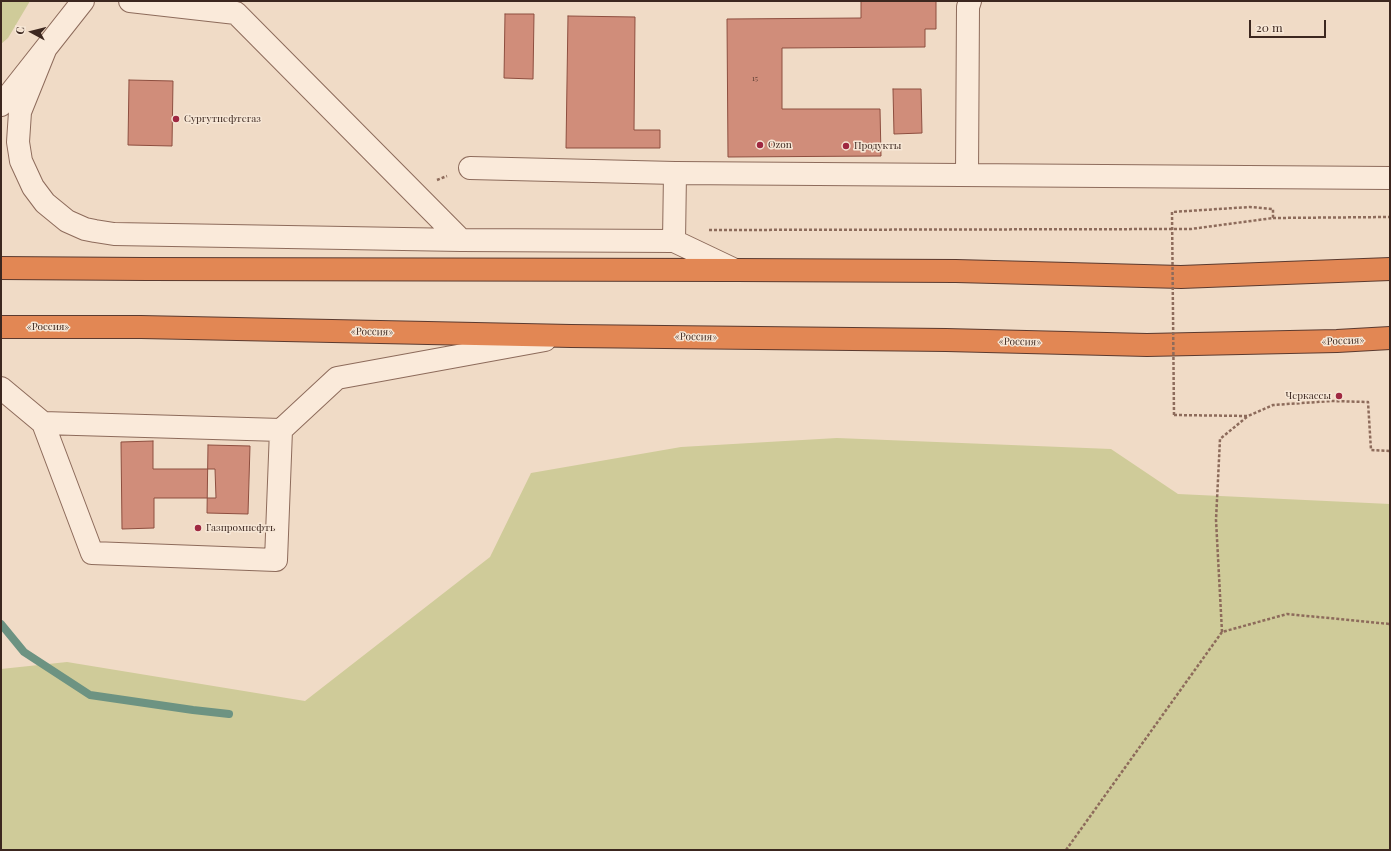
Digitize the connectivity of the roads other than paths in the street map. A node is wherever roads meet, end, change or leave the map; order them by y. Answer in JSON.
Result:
{"nodes":[{"id":1,"x":83,"y":1,"type":"edge"},
{"id":2,"x":130,"y":1,"type":"edge"},
{"id":3,"x":970,"y":1,"type":"edge"},
{"id":4,"x":44,"y":50,"type":"junction"},
{"id":5,"x":1,"y":105,"type":"edge"},
{"id":6,"x":470,"y":168,"type":"road end"},
{"id":7,"x":675,"y":173,"type":"junction"},
{"id":8,"x":966,"y":175,"type":"junction"},
{"id":9,"x":1390,"y":178,"type":"edge"},
{"id":10,"x":674,"y":235,"type":"junction"},
{"id":11,"x":461,"y":240,"type":"junction"},
{"id":12,"x":1,"y":268,"type":"edge"},
{"id":13,"x":1390,"y":269,"type":"edge"},
{"id":14,"x":735,"y":270,"type":"junction"},
{"id":15,"x":1,"y":327,"type":"edge"},
{"id":16,"x":570,"y":336,"type":"junction"},
{"id":17,"x":1390,"y":338,"type":"edge"},
{"id":18,"x":1,"y":388,"type":"edge"},
{"id":19,"x":43,"y":423,"type":"junction"},
{"id":20,"x":281,"y":430,"type":"junction"}],
"edges":[{"from":1,"to":4,"type":"street"},
{"from":2,"to":11,"type":"street"},
{"from":3,"to":8,"type":"street"},
{"from":4,"to":5,"type":"street"},
{"from":4,"to":11,"type":"street"},
{"from":6,"to":7,"type":"street"},
{"from":7,"to":8,"type":"street"},
{"from":7,"to":10,"type":"street"},
{"from":8,"to":9,"type":"street"},
{"from":10,"to":11,"type":"street"},
{"from":10,"to":14,"type":"street"},
{"from":12,"to":14,"type":"highway"},
{"from":13,"to":14,"type":"highway"},
{"from":15,"to":16,"type":"highway","name":"«Россия»"},
{"from":16,"to":17,"type":"highway","name":"«Россия»"},
{"from":16,"to":20,"type":"street"},
{"from":18,"to":19,"type":"street"},
{"from":19,"to":20,"type":"street"},
{"from":19,"to":20,"type":"street"}]}
